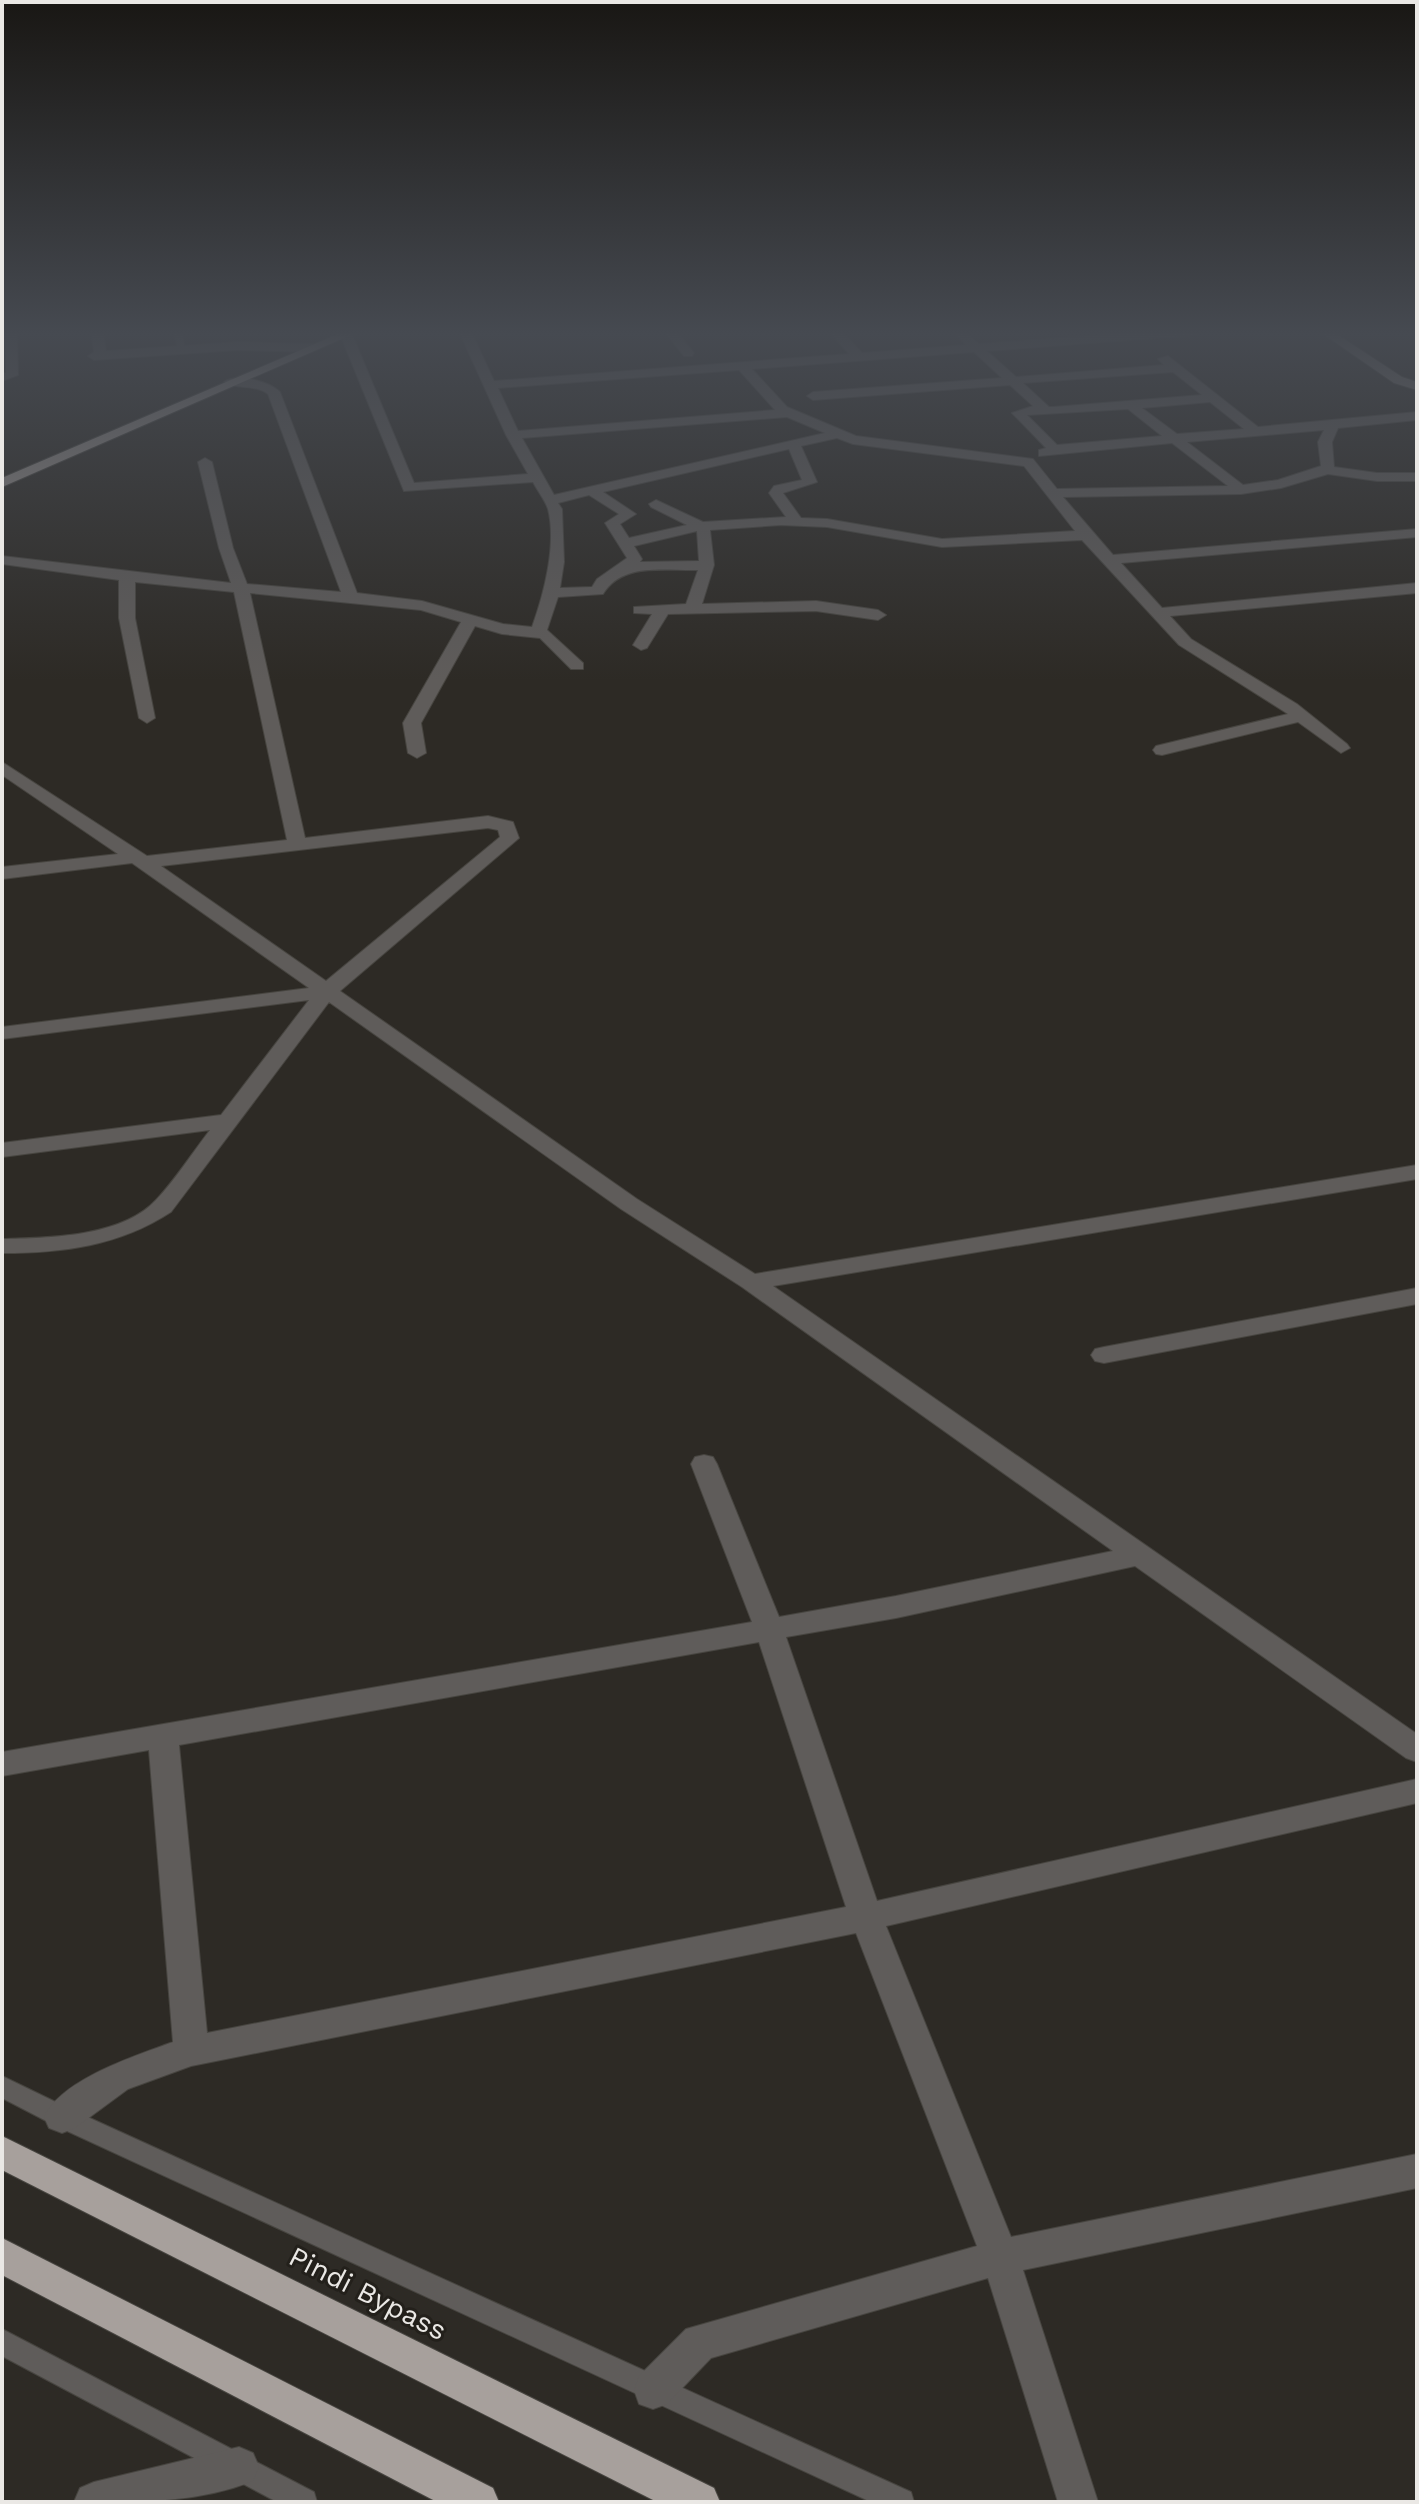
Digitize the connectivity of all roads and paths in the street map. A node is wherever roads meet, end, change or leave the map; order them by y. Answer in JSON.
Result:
{"nodes":[{"id":1,"x":81,"y":448,"type":"edge"},
{"id":2,"x":295,"y":448,"type":"edge"},
{"id":3,"x":395,"y":448,"type":"edge"},
{"id":4,"x":521,"y":448,"type":"edge"},
{"id":5,"x":767,"y":448,"type":"edge"},
{"id":6,"x":795,"y":448,"type":"edge"},
{"id":7,"x":910,"y":448,"type":"edge"},
{"id":8,"x":1067,"y":448,"type":"edge"},
{"id":9,"x":1183,"y":448,"type":"edge"},
{"id":10,"x":1326,"y":448,"type":"edge"},
{"id":11,"x":1054,"y":449,"type":"joint"},
{"id":12,"x":205,"y":462,"type":"dead end"},
{"id":13,"x":1028,"y":462,"type":"junction"},
{"id":14,"x":1328,"y":470,"type":"junction"},
{"id":15,"x":539,"y":477,"type":"junction"},
{"id":16,"x":1417,"y":477,"type":"edge"},
{"id":17,"x":2,"y":483,"type":"edge"},
{"id":18,"x":590,"y":490,"type":"junction"},
{"id":19,"x":1241,"y":490,"type":"junction"},
{"id":20,"x":1054,"y":493,"type":"junction"},
{"id":21,"x":551,"y":500,"type":"junction"},
{"id":22,"x":656,"y":504,"type":"dead end"},
{"id":23,"x":796,"y":521,"type":"junction"},
{"id":24,"x":701,"y":526,"type":"junction"},
{"id":25,"x":1417,"y":533,"type":"edge"},
{"id":26,"x":1086,"y":535,"type":"junction"},
{"id":27,"x":627,"y":543,"type":"junction"},
{"id":28,"x":2,"y":560,"type":"edge"},
{"id":29,"x":1109,"y":560,"type":"junction"},
{"id":30,"x":707,"y":565,"type":"junction"},
{"id":31,"x":625,"y":567,"type":"junction"},
{"id":32,"x":127,"y":576,"type":"junction"},
{"id":33,"x":241,"y":588,"type":"junction"},
{"id":34,"x":1417,"y":588,"type":"edge"},
{"id":35,"x":552,"y":593,"type":"junction"},
{"id":36,"x":351,"y":597,"type":"junction"},
{"id":37,"x":693,"y":608,"type":"junction"},
{"id":38,"x":639,"y":610,"type":"dead end"},
{"id":39,"x":663,"y":610,"type":"junction"},
{"id":40,"x":1155,"y":613,"type":"junction"},
{"id":41,"x":878,"y":615,"type":"dead end"},
{"id":42,"x":470,"y":621,"type":"junction"},
{"id":43,"x":538,"y":632,"type":"junction"},
{"id":44,"x":641,"y":645,"type":"dead end"},
{"id":45,"x":577,"y":666,"type":"dead end"},
{"id":46,"x":1302,"y":716,"type":"junction"},
{"id":47,"x":147,"y":718,"type":"dead end"},
{"id":48,"x":1341,"y":748,"type":"dead end"},
{"id":49,"x":1162,"y":750,"type":"dead end"},
{"id":50,"x":417,"y":753,"type":"dead end"},
{"id":51,"x":2,"y":767,"type":"edge"},
{"id":52,"x":297,"y":842,"type":"junction"},
{"id":53,"x":140,"y":859,"type":"junction"},
{"id":54,"x":2,"y":873,"type":"edge"},
{"id":55,"x":326,"y":992,"type":"junction"},
{"id":56,"x":2,"y":1033,"type":"edge"},
{"id":57,"x":228,"y":1121,"type":"junction"},
{"id":58,"x":2,"y":1150,"type":"edge"},
{"id":59,"x":1417,"y":1172,"type":"edge"},
{"id":60,"x":2,"y":1246,"type":"edge"},
{"id":61,"x":751,"y":1282,"type":"junction"},
{"id":62,"x":1417,"y":1296,"type":"edge"},
{"id":63,"x":1104,"y":1355,"type":"dead end"},
{"id":64,"x":704,"y":1464,"type":"dead end"},
{"id":65,"x":1141,"y":1555,"type":"junction"},
{"id":66,"x":769,"y":1629,"type":"junction"},
{"id":67,"x":163,"y":1737,"type":"junction"},
{"id":68,"x":1417,"y":1750,"type":"edge"},
{"id":69,"x":2,"y":1764,"type":"edge"},
{"id":70,"x":1417,"y":1791,"type":"edge"},
{"id":71,"x":866,"y":1917,"type":"junction"},
{"id":72,"x":191,"y":2051,"type":"junction"},
{"id":73,"x":2,"y":2086,"type":"edge"},
{"id":74,"x":62,"y":2117,"type":"junction"},
{"id":75,"x":2,"y":2152,"type":"edge"},
{"id":76,"x":1417,"y":2171,"type":"edge"},
{"id":77,"x":2,"y":2256,"type":"edge"},
{"id":78,"x":1000,"y":2257,"type":"junction"},
{"id":79,"x":2,"y":2342,"type":"edge"},
{"id":80,"x":653,"y":2390,"type":"junction"},
{"id":81,"x":239,"y":2467,"type":"junction"},
{"id":82,"x":94,"y":2502,"type":"edge"},
{"id":83,"x":304,"y":2502,"type":"edge"},
{"id":84,"x":479,"y":2502,"type":"edge"},
{"id":85,"x":700,"y":2502,"type":"edge"},
{"id":86,"x":901,"y":2502,"type":"edge"},
{"id":87,"x":1078,"y":2502,"type":"edge"}],
"edges":[{"from":1,"to":17,"type":"main road"},
{"from":2,"to":36,"type":"street"},
{"from":3,"to":15,"type":"street"},
{"from":4,"to":15,"type":"street"},
{"from":5,"to":18,"type":"street"},
{"from":6,"to":23,"type":"street"},
{"from":7,"to":13,"type":"street"},
{"from":8,"to":11,"type":"street"},
{"from":9,"to":19,"type":"street"},
{"from":10,"to":14,"type":"street"},
{"from":11,"to":13,"type":"street"},
{"from":12,"to":33,"type":"street"},
{"from":13,"to":20,"type":"street"},
{"from":14,"to":16,"type":"street"},
{"from":14,"to":19,"type":"street"},
{"from":15,"to":21,"type":"street"},
{"from":18,"to":21,"type":"street"},
{"from":18,"to":27,"type":"street"},
{"from":19,"to":20,"type":"street"},
{"from":20,"to":26,"type":"street"},
{"from":21,"to":35,"type":"street"},
{"from":22,"to":24,"type":"street"},
{"from":23,"to":24,"type":"street"},
{"from":23,"to":26,"type":"street"},
{"from":24,"to":27,"type":"street"},
{"from":24,"to":30,"type":"street"},
{"from":25,"to":29,"type":"street"},
{"from":26,"to":29,"type":"street"},
{"from":27,"to":31,"type":"street"},
{"from":28,"to":32,"type":"street"},
{"from":29,"to":40,"type":"street"},
{"from":30,"to":31,"type":"street"},
{"from":30,"to":37,"type":"street"},
{"from":31,"to":35,"type":"street"},
{"from":32,"to":33,"type":"street"},
{"from":32,"to":47,"type":"street"},
{"from":33,"to":36,"type":"street"},
{"from":33,"to":52,"type":"street"},
{"from":34,"to":40,"type":"street"},
{"from":35,"to":43,"type":"street"},
{"from":36,"to":42,"type":"street"},
{"from":37,"to":39,"type":"street"},
{"from":37,"to":41,"type":"street"},
{"from":38,"to":39,"type":"street"},
{"from":39,"to":44,"type":"street"},
{"from":40,"to":46,"type":"street"},
{"from":42,"to":43,"type":"street"},
{"from":42,"to":50,"type":"street"},
{"from":43,"to":45,"type":"street"},
{"from":46,"to":48,"type":"street"},
{"from":46,"to":49,"type":"street"},
{"from":51,"to":53,"type":"street"},
{"from":52,"to":53,"type":"street"},
{"from":52,"to":55,"type":"street"},
{"from":53,"to":54,"type":"street"},
{"from":53,"to":55,"type":"street"},
{"from":55,"to":56,"type":"street"},
{"from":55,"to":57,"type":"street"},
{"from":55,"to":61,"type":"street"},
{"from":57,"to":58,"type":"street"},
{"from":57,"to":60,"type":"street"},
{"from":59,"to":61,"type":"street"},
{"from":61,"to":65,"type":"street"},
{"from":62,"to":63,"type":"street"},
{"from":64,"to":66,"type":"street"},
{"from":65,"to":66,"type":"street"},
{"from":65,"to":68,"type":"street"},
{"from":66,"to":67,"type":"street"},
{"from":66,"to":71,"type":"street"},
{"from":67,"to":69,"type":"street"},
{"from":67,"to":72,"type":"street"},
{"from":70,"to":71,"type":"street"},
{"from":71,"to":72,"type":"street"},
{"from":71,"to":78,"type":"street"},
{"from":72,"to":74,"type":"street"},
{"from":73,"to":74,"type":"lane"},
{"from":74,"to":80,"type":"lane"},
{"from":75,"to":85,"type":"highway","name":"Pindi Bypass"},
{"from":76,"to":78,"type":"street"},
{"from":77,"to":84,"type":"highway"},
{"from":78,"to":80,"type":"street"},
{"from":78,"to":87,"type":"street"},
{"from":79,"to":81,"type":"lane"},
{"from":80,"to":86,"type":"lane"},
{"from":81,"to":82,"type":"street"},
{"from":81,"to":83,"type":"lane"}]}
